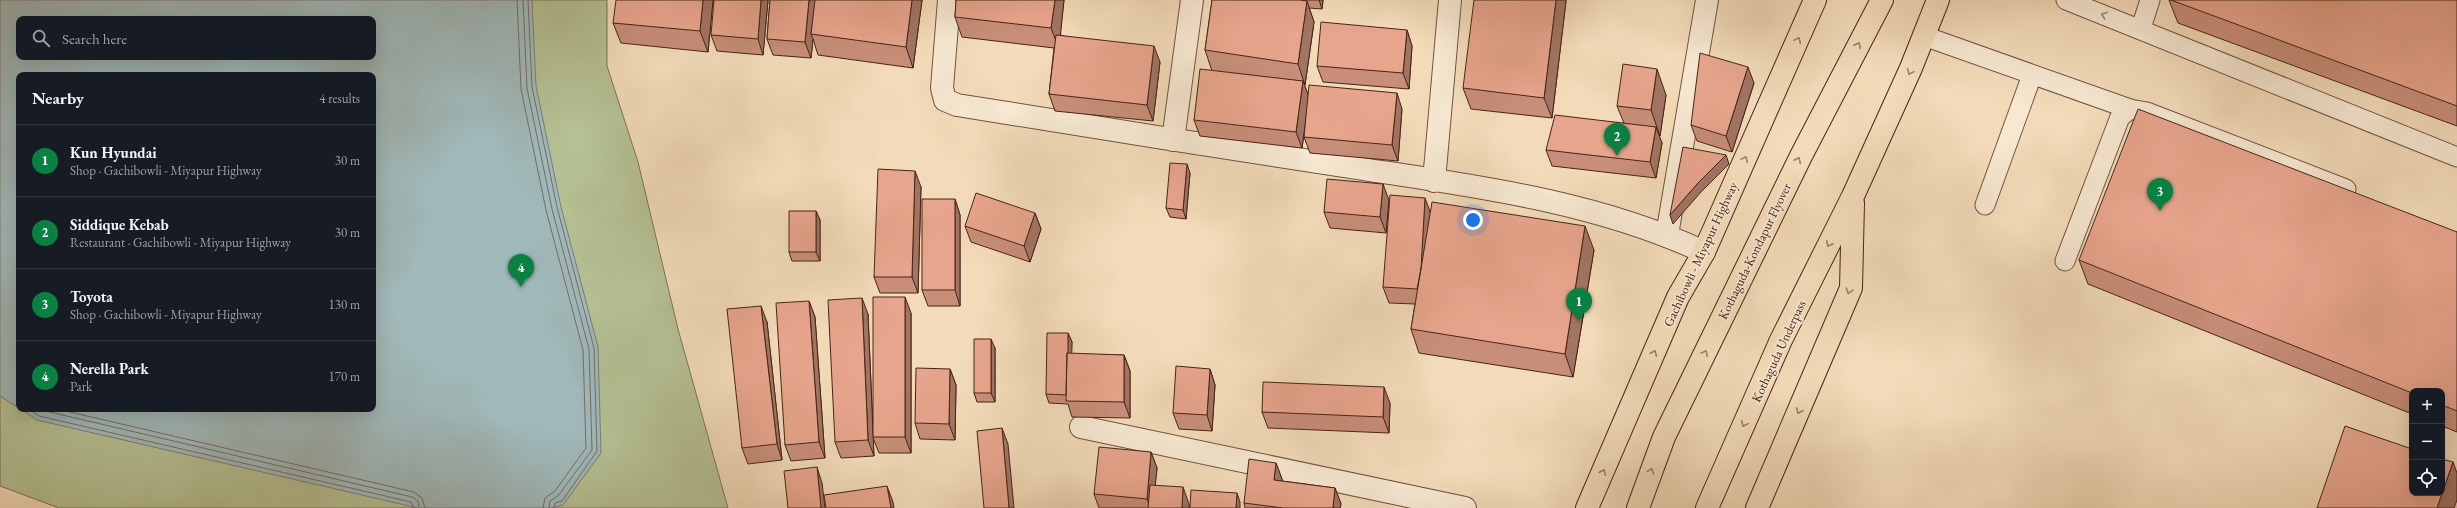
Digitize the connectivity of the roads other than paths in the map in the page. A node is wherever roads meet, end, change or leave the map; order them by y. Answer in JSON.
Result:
{"nodes":[{"id":1,"x":949,"y":0,"type":"edge"},
{"id":2,"x":1192,"y":0,"type":"edge"},
{"id":3,"x":1450,"y":0,"type":"edge"},
{"id":4,"x":1707,"y":0,"type":"edge"},
{"id":5,"x":1815,"y":0,"type":"edge"},
{"id":6,"x":1882,"y":0,"type":"edge"},
{"id":7,"x":1938,"y":0,"type":"edge"},
{"id":8,"x":2066,"y":0,"type":"edge"},
{"id":9,"x":2150,"y":0,"type":"edge"},
{"id":10,"x":2141,"y":28,"type":"junction"},
{"id":11,"x":1924,"y":36,"type":"junction"},
{"id":12,"x":2032,"y":76,"type":"junction"},
{"id":13,"x":2130,"y":109,"type":"junction"},
{"id":14,"x":1173,"y":140,"type":"junction"},
{"id":15,"x":2457,"y":157,"type":"edge"},
{"id":16,"x":1434,"y":180,"type":"junction"},
{"id":17,"x":2361,"y":195,"type":"edge"},
{"id":18,"x":1853,"y":196,"type":"junction"},
{"id":19,"x":1985,"y":205,"type":"dead end"},
{"id":20,"x":1667,"y":235,"type":"junction"},
{"id":21,"x":1704,"y":252,"type":"junction"},
{"id":22,"x":2065,"y":261,"type":"dead end"},
{"id":23,"x":1081,"y":427,"type":"dead end"},
{"id":24,"x":1407,"y":502,"type":"edge"},
{"id":25,"x":1465,"y":508,"type":"edge"},
{"id":26,"x":1587,"y":508,"type":"edge"},
{"id":27,"x":1638,"y":508,"type":"edge"},
{"id":28,"x":1707,"y":508,"type":"edge"},
{"id":29,"x":1757,"y":508,"type":"edge"}],
"edges":[{"from":1,"to":14,"type":"street"},
{"from":2,"to":14,"type":"street"},
{"from":3,"to":16,"type":"street"},
{"from":4,"to":20,"type":"street"},
{"from":21,"to":5,"type":"main road","name":"Gachibowli - Miyapur Highway","one_way":true},
{"from":27,"to":6,"type":"main road","name":"Kothaguda-Kondapur Flyover","one_way":true},
{"from":7,"to":11,"type":"main road"},
{"from":10,"to":8,"type":"lane","one_way":true},
{"from":9,"to":10,"type":"lane"},
{"from":10,"to":15,"type":"lane"},
{"from":11,"to":12,"type":"lane"},
{"from":11,"to":18,"type":"main road","one_way":true},
{"from":12,"to":13,"type":"lane"},
{"from":12,"to":19,"type":"lane"},
{"from":13,"to":17,"type":"lane"},
{"from":13,"to":22,"type":"lane"},
{"from":14,"to":16,"type":"street"},
{"from":16,"to":20,"type":"street"},
{"from":18,"to":28,"type":"main road","name":"Kothaguda Underpass","one_way":true},
{"from":18,"to":29,"type":"main road","one_way":true},
{"from":20,"to":21,"type":"street"},
{"from":26,"to":21,"type":"main road","name":"Gachibowli - Miyapur Highway","one_way":true},
{"from":23,"to":24,"type":"street"},
{"from":24,"to":25,"type":"street"}]}
